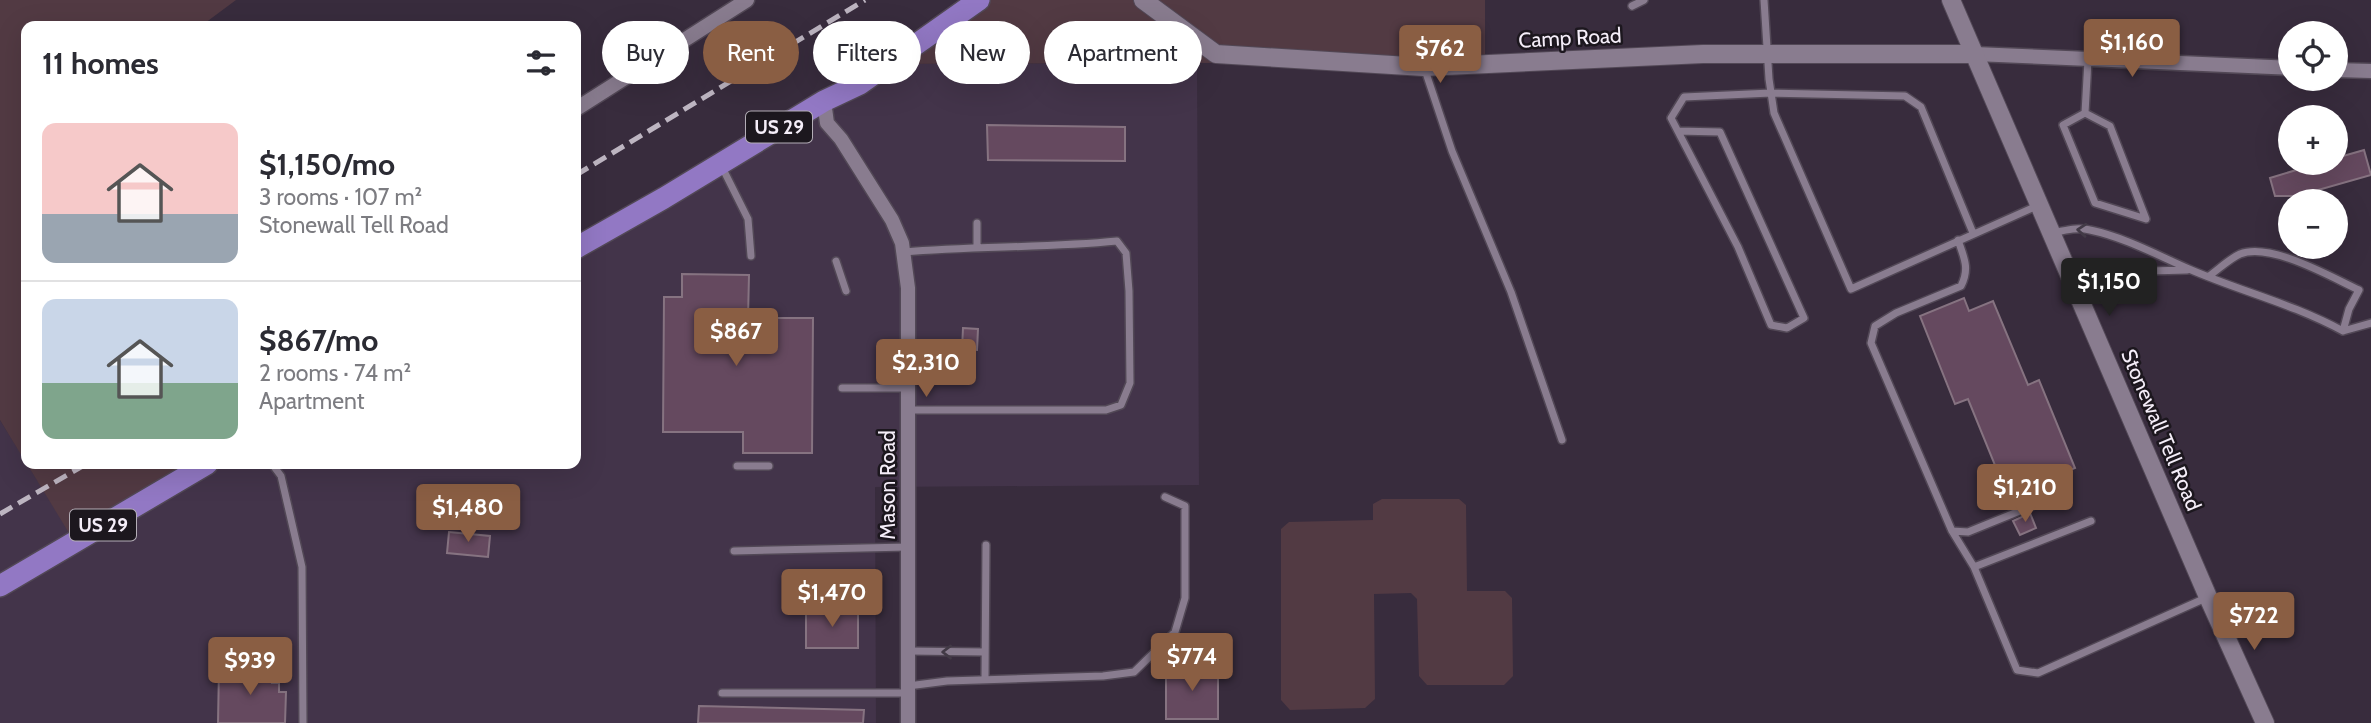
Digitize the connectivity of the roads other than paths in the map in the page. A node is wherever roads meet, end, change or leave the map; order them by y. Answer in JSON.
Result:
{"nodes":[{"id":1,"x":747,"y":0,"type":"edge"},
{"id":2,"x":979,"y":0,"type":"edge"},
{"id":3,"x":1143,"y":0,"type":"edge"},
{"id":4,"x":1644,"y":0,"type":"edge"},
{"id":5,"x":1764,"y":0,"type":"edge"},
{"id":6,"x":1951,"y":0,"type":"edge"},
{"id":7,"x":1632,"y":6,"type":"dead end"},
{"id":8,"x":1766,"y":54,"type":"junction"},
{"id":9,"x":1975,"y":54,"type":"junction"},
{"id":10,"x":2088,"y":60,"type":"junction"},
{"id":11,"x":1424,"y":67,"type":"junction"},
{"id":12,"x":2278,"y":67,"type":"edge"},
{"id":13,"x":2348,"y":70,"type":"edge"},
{"id":14,"x":2371,"y":71,"type":"edge"},
{"id":15,"x":1771,"y":93,"type":"junction"},
{"id":16,"x":824,"y":101,"type":"junction"},
{"id":17,"x":581,"y":106,"type":"edge"},
{"id":18,"x":2085,"y":113,"type":"junction"},
{"id":19,"x":1678,"y":131,"type":"junction"},
{"id":20,"x":720,"y":164,"type":"junction"},
{"id":21,"x":2040,"y":204,"type":"junction"},
{"id":22,"x":977,"y":223,"type":"dead end"},
{"id":23,"x":1973,"y":233,"type":"junction"},
{"id":24,"x":2052,"y":233,"type":"junction"},
{"id":25,"x":1958,"y":240,"type":"junction"},
{"id":26,"x":581,"y":245,"type":"edge"},
{"id":27,"x":977,"y":247,"type":"junction"},
{"id":28,"x":903,"y":252,"type":"junction"},
{"id":29,"x":751,"y":256,"type":"dead end"},
{"id":30,"x":836,"y":261,"type":"dead end"},
{"id":31,"x":2191,"y":270,"type":"junction"},
{"id":32,"x":2209,"y":276,"type":"junction"},
{"id":33,"x":2074,"y":284,"type":"junction"},
{"id":34,"x":845,"y":291,"type":"dead end"},
{"id":35,"x":2371,"y":323,"type":"edge"},
{"id":36,"x":2343,"y":331,"type":"junction"},
{"id":37,"x":842,"y":388,"type":"dead end"},
{"id":38,"x":909,"y":388,"type":"junction"},
{"id":39,"x":909,"y":410,"type":"junction"},
{"id":40,"x":1562,"y":440,"type":"dead end"},
{"id":41,"x":737,"y":466,"type":"dead end"},
{"id":42,"x":769,"y":466,"type":"dead end"},
{"id":43,"x":199,"y":469,"type":"edge"},
{"id":44,"x":276,"y":469,"type":"edge"},
{"id":45,"x":2059,"y":495,"type":"dead end"},
{"id":46,"x":1165,"y":497,"type":"dead end"},
{"id":47,"x":2091,"y":521,"type":"dead end"},
{"id":48,"x":1952,"y":531,"type":"junction"},
{"id":49,"x":986,"y":545,"type":"dead end"},
{"id":50,"x":909,"y":547,"type":"junction"},
{"id":51,"x":734,"y":551,"type":"dead end"},
{"id":52,"x":1973,"y":567,"type":"junction"},
{"id":53,"x":0,"y":586,"type":"edge"},
{"id":54,"x":2208,"y":597,"type":"junction"},
{"id":55,"x":908,"y":651,"type":"junction"},
{"id":56,"x":985,"y":652,"type":"junction"},
{"id":57,"x":985,"y":680,"type":"junction"},
{"id":58,"x":908,"y":690,"type":"junction"},
{"id":59,"x":722,"y":693,"type":"dead end"},
{"id":60,"x":303,"y":723,"type":"edge"},
{"id":61,"x":908,"y":723,"type":"edge"},
{"id":62,"x":2265,"y":723,"type":"edge"}],
"edges":[{"from":1,"to":17,"type":"street"},
{"from":2,"to":16,"type":"main road","number":"US 29"},
{"from":3,"to":11,"type":"street","name":"Camp Road"},
{"from":4,"to":7,"type":"lane"},
{"from":5,"to":8,"type":"lane"},
{"from":6,"to":9,"type":"street","name":"Stonewall Tell Road"},
{"from":8,"to":9,"type":"street","name":"Camp Road"},
{"from":8,"to":11,"type":"street","name":"Camp Road"},
{"from":8,"to":15,"type":"lane"},
{"from":9,"to":10,"type":"street"},
{"from":9,"to":21,"type":"street","name":"Stonewall Tell Road"},
{"from":10,"to":12,"type":"street"},
{"from":10,"to":18,"type":"lane"},
{"from":11,"to":40,"type":"lane"},
{"from":13,"to":14,"type":"street"},
{"from":15,"to":19,"type":"lane"},
{"from":15,"to":23,"type":"lane"},
{"from":15,"to":25,"type":"lane"},
{"from":16,"to":20,"type":"main road","number":"US 29"},
{"from":16,"to":28,"type":"street","name":"Mason Road"},
{"from":18,"to":18,"type":"lane"},
{"from":19,"to":19,"type":"lane"},
{"from":20,"to":26,"type":"main road","number":"US 29"},
{"from":20,"to":29,"type":"lane"},
{"from":21,"to":23,"type":"lane"},
{"from":21,"to":24,"type":"street","name":"Stonewall Tell Road"},
{"from":22,"to":27,"type":"lane"},
{"from":23,"to":25,"type":"lane"},
{"from":31,"to":24,"type":"lane","one_way":true},
{"from":24,"to":33,"type":"street","name":"Stonewall Tell Road"},
{"from":25,"to":48,"type":"lane"},
{"from":27,"to":28,"type":"lane"},
{"from":27,"to":39,"type":"lane"},
{"from":28,"to":38,"type":"street","name":"Mason Road"},
{"from":30,"to":34,"type":"lane"},
{"from":31,"to":32,"type":"lane"},
{"from":31,"to":33,"type":"lane"},
{"from":32,"to":36,"type":"lane"},
{"from":32,"to":36,"type":"lane"},
{"from":33,"to":54,"type":"street","name":"Stonewall Tell Road"},
{"from":35,"to":36,"type":"lane"},
{"from":37,"to":38,"type":"lane"},
{"from":38,"to":39,"type":"street","name":"Mason Road"},
{"from":39,"to":50,"type":"street","name":"Mason Road"},
{"from":41,"to":42,"type":"lane"},
{"from":43,"to":53,"type":"main road","number":"US 29"},
{"from":44,"to":60,"type":"lane"},
{"from":45,"to":48,"type":"lane"},
{"from":46,"to":57,"type":"lane"},
{"from":47,"to":52,"type":"lane"},
{"from":48,"to":52,"type":"lane"},
{"from":49,"to":56,"type":"lane"},
{"from":50,"to":51,"type":"lane"},
{"from":50,"to":55,"type":"street","name":"Mason Road"},
{"from":52,"to":54,"type":"lane"},
{"from":54,"to":62,"type":"street","name":"Stonewall Tell Road"},
{"from":56,"to":55,"type":"lane","one_way":true},
{"from":55,"to":58,"type":"street","name":"Mason Road"},
{"from":56,"to":57,"type":"lane"},
{"from":57,"to":58,"type":"lane"},
{"from":58,"to":59,"type":"lane"},
{"from":58,"to":61,"type":"street","name":"Mason Road"}]}
